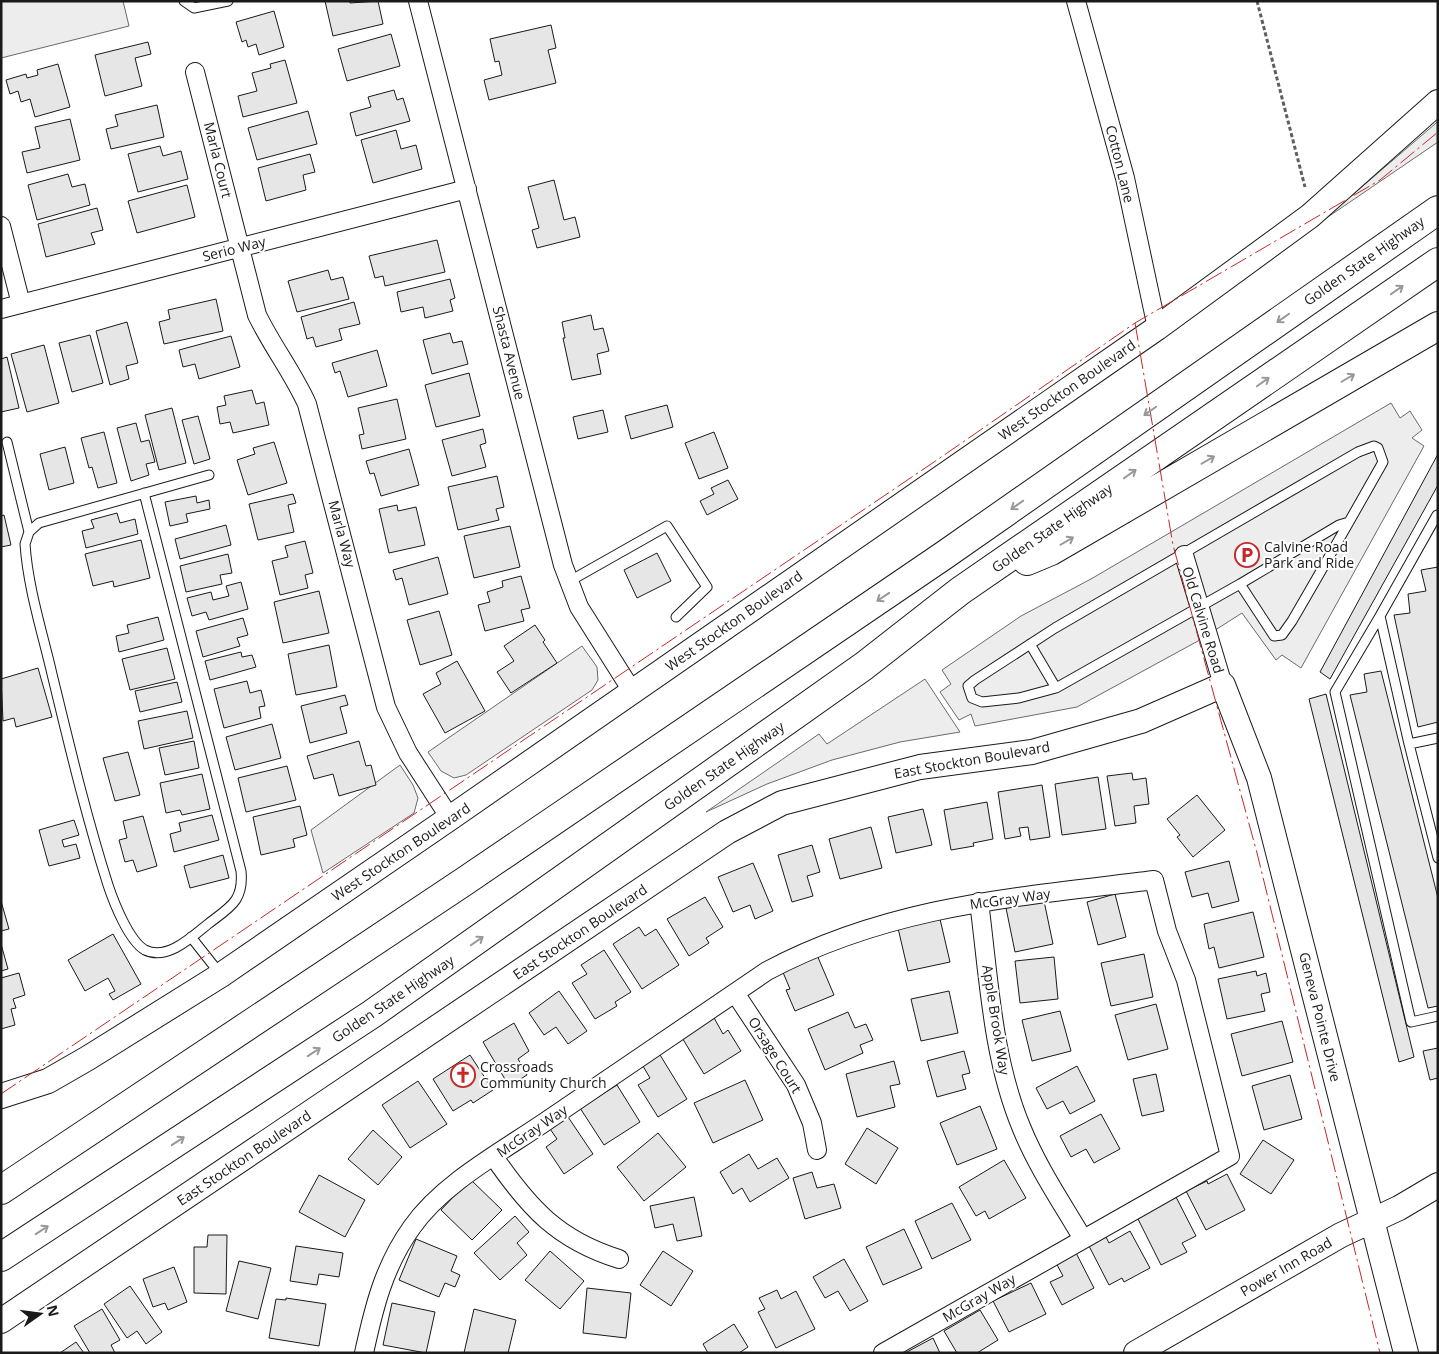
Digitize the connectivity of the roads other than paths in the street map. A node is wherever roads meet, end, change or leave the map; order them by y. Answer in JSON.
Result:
{"nodes":[{"id":1,"x":184,"y":1,"type":"edge"},
{"id":2,"x":228,"y":1,"type":"edge"},
{"id":3,"x":418,"y":1,"type":"edge"},
{"id":4,"x":1076,"y":1,"type":"edge"},
{"id":5,"x":195,"y":72,"type":"dead end"},
{"id":6,"x":1438,"y":102,"type":"edge"},
{"id":7,"x":467,"y":189,"type":"junction"},
{"id":8,"x":1436,"y":211,"type":"edge"},
{"id":9,"x":1,"y":226,"type":"edge"},
{"id":10,"x":240,"y":248,"type":"junction"},
{"id":11,"x":1438,"y":262,"type":"edge"},
{"id":12,"x":21,"y":304,"type":"junction"},
{"id":13,"x":1,"y":309,"type":"edge"},
{"id":14,"x":1438,"y":326,"type":"edge"},
{"id":15,"x":1157,"y":328,"type":"junction"},
{"id":16,"x":7,"y":442,"type":"dead end"},
{"id":17,"x":209,"y":476,"type":"dead end"},
{"id":18,"x":144,"y":493,"type":"junction"},
{"id":19,"x":1437,"y":516,"type":"edge"},
{"id":20,"x":1349,"y":522,"type":"junction"},
{"id":21,"x":29,"y":532,"type":"junction"},
{"id":22,"x":1184,"y":555,"type":"junction"},
{"id":23,"x":568,"y":582,"type":"junction"},
{"id":24,"x":1240,"y":584,"type":"junction"},
{"id":25,"x":960,"y":591,"type":"junction"},
{"id":26,"x":1199,"y":606,"type":"junction"},
{"id":27,"x":1380,"y":616,"type":"junction"},
{"id":28,"x":676,"y":617,"type":"dead end"},
{"id":29,"x":1030,"y":644,"type":"junction"},
{"id":30,"x":1223,"y":685,"type":"junction"},
{"id":31,"x":1056,"y":688,"type":"junction"},
{"id":32,"x":632,"y":691,"type":"junction"},
{"id":33,"x":1438,"y":738,"type":"edge"},
{"id":34,"x":1409,"y":744,"type":"junction"},
{"id":35,"x":450,"y":818,"type":"junction"},
{"id":36,"x":1438,"y":858,"type":"edge"},
{"id":37,"x":979,"y":902,"type":"junction"},
{"id":38,"x":191,"y":938,"type":"junction"},
{"id":39,"x":221,"y":975,"type":"junction"},
{"id":40,"x":735,"y":993,"type":"junction"},
{"id":41,"x":1438,"y":1016,"type":"edge"},
{"id":42,"x":1,"y":1096,"type":"edge"},
{"id":43,"x":817,"y":1150,"type":"dead end"},
{"id":44,"x":494,"y":1157,"type":"junction"},
{"id":45,"x":1438,"y":1185,"type":"edge"},
{"id":46,"x":1,"y":1190,"type":"edge"},
{"id":47,"x":1372,"y":1222,"type":"junction"},
{"id":48,"x":1083,"y":1239,"type":"junction"},
{"id":49,"x":1,"y":1257,"type":"edge"},
{"id":50,"x":619,"y":1259,"type":"dead end"},
{"id":51,"x":1,"y":1321,"type":"edge"},
{"id":52,"x":364,"y":1353,"type":"edge"},
{"id":53,"x":883,"y":1353,"type":"edge"},
{"id":54,"x":1136,"y":1353,"type":"edge"},
{"id":55,"x":1406,"y":1353,"type":"edge"}],
"edges":[{"from":1,"to":2,"type":"lane"},
{"from":3,"to":7,"type":"street","name":"Shasta Avenue"},
{"from":4,"to":15,"type":"street","name":"Cotton Lane"},
{"from":5,"to":10,"type":"street","name":"Marla Court"},
{"from":6,"to":15,"type":"street","name":"West Stockton Boulevard"},
{"from":7,"to":10,"type":"street","name":"Serio Way"},
{"from":7,"to":23,"type":"street","name":"Shasta Avenue"},
{"from":8,"to":46,"type":"highway","name":"Golden State Highway","one_way":true},
{"from":9,"to":12,"type":"street"},
{"from":10,"to":12,"type":"street","name":"Serio Way"},
{"from":10,"to":35,"type":"street","name":"Marla Way"},
{"from":25,"to":11,"type":"highway","name":"Golden State Highway","one_way":true},
{"from":12,"to":13,"type":"street","name":"Serio Way"},
{"from":25,"to":14,"type":"highway","one_way":true},
{"from":15,"to":32,"type":"street","name":"West Stockton Boulevard"},
{"from":16,"to":21,"type":"lane"},
{"from":17,"to":18,"type":"lane"},
{"from":18,"to":21,"type":"lane"},
{"from":18,"to":38,"type":"lane"},
{"from":19,"to":27,"type":"lane"},
{"from":20,"to":22,"type":"lane"},
{"from":20,"to":24,"type":"lane"},
{"from":20,"to":24,"type":"lane"},
{"from":21,"to":38,"type":"lane"},
{"from":22,"to":26,"type":"street","name":"Old Calvine Road"},
{"from":22,"to":29,"type":"lane"},
{"from":23,"to":28,"type":"lane"},
{"from":23,"to":32,"type":"street","name":"Shasta Avenue"},
{"from":24,"to":26,"type":"lane"},
{"from":49,"to":25,"type":"highway","name":"Golden State Highway","one_way":true},
{"from":26,"to":30,"type":"street","name":"Old Calvine Road"},
{"from":26,"to":31,"type":"lane"},
{"from":27,"to":34,"type":"lane"},
{"from":27,"to":41,"type":"lane"},
{"from":29,"to":31,"type":"lane"},
{"from":29,"to":31,"type":"lane"},
{"from":30,"to":47,"type":"street","name":"Geneva Pointe Drive"},
{"from":30,"to":51,"type":"street","name":"East Stockton Boulevard"},
{"from":32,"to":35,"type":"street","name":"West Stockton Boulevard"},
{"from":33,"to":34,"type":"lane"},
{"from":34,"to":36,"type":"lane"},
{"from":35,"to":39,"type":"street","name":"West Stockton Boulevard"},
{"from":37,"to":40,"type":"street","name":"McGray Way"},
{"from":37,"to":48,"type":"street","name":"Apple Brook Way"},
{"from":37,"to":48,"type":"street","name":"McGray Way"},
{"from":38,"to":39,"type":"lane"},
{"from":39,"to":42,"type":"street","name":"West Stockton Boulevard"},
{"from":40,"to":43,"type":"street","name":"Orsage Court"},
{"from":40,"to":44,"type":"street","name":"McGray Way"},
{"from":44,"to":50,"type":"street"},
{"from":44,"to":52,"type":"street","name":"McGray Way"},
{"from":45,"to":47,"type":"street","name":"Power Inn Road"},
{"from":47,"to":54,"type":"street","name":"Power Inn Road"},
{"from":47,"to":55,"type":"street","name":"Geneva Pointe Drive"},
{"from":48,"to":53,"type":"street","name":"McGray Way"}]}
